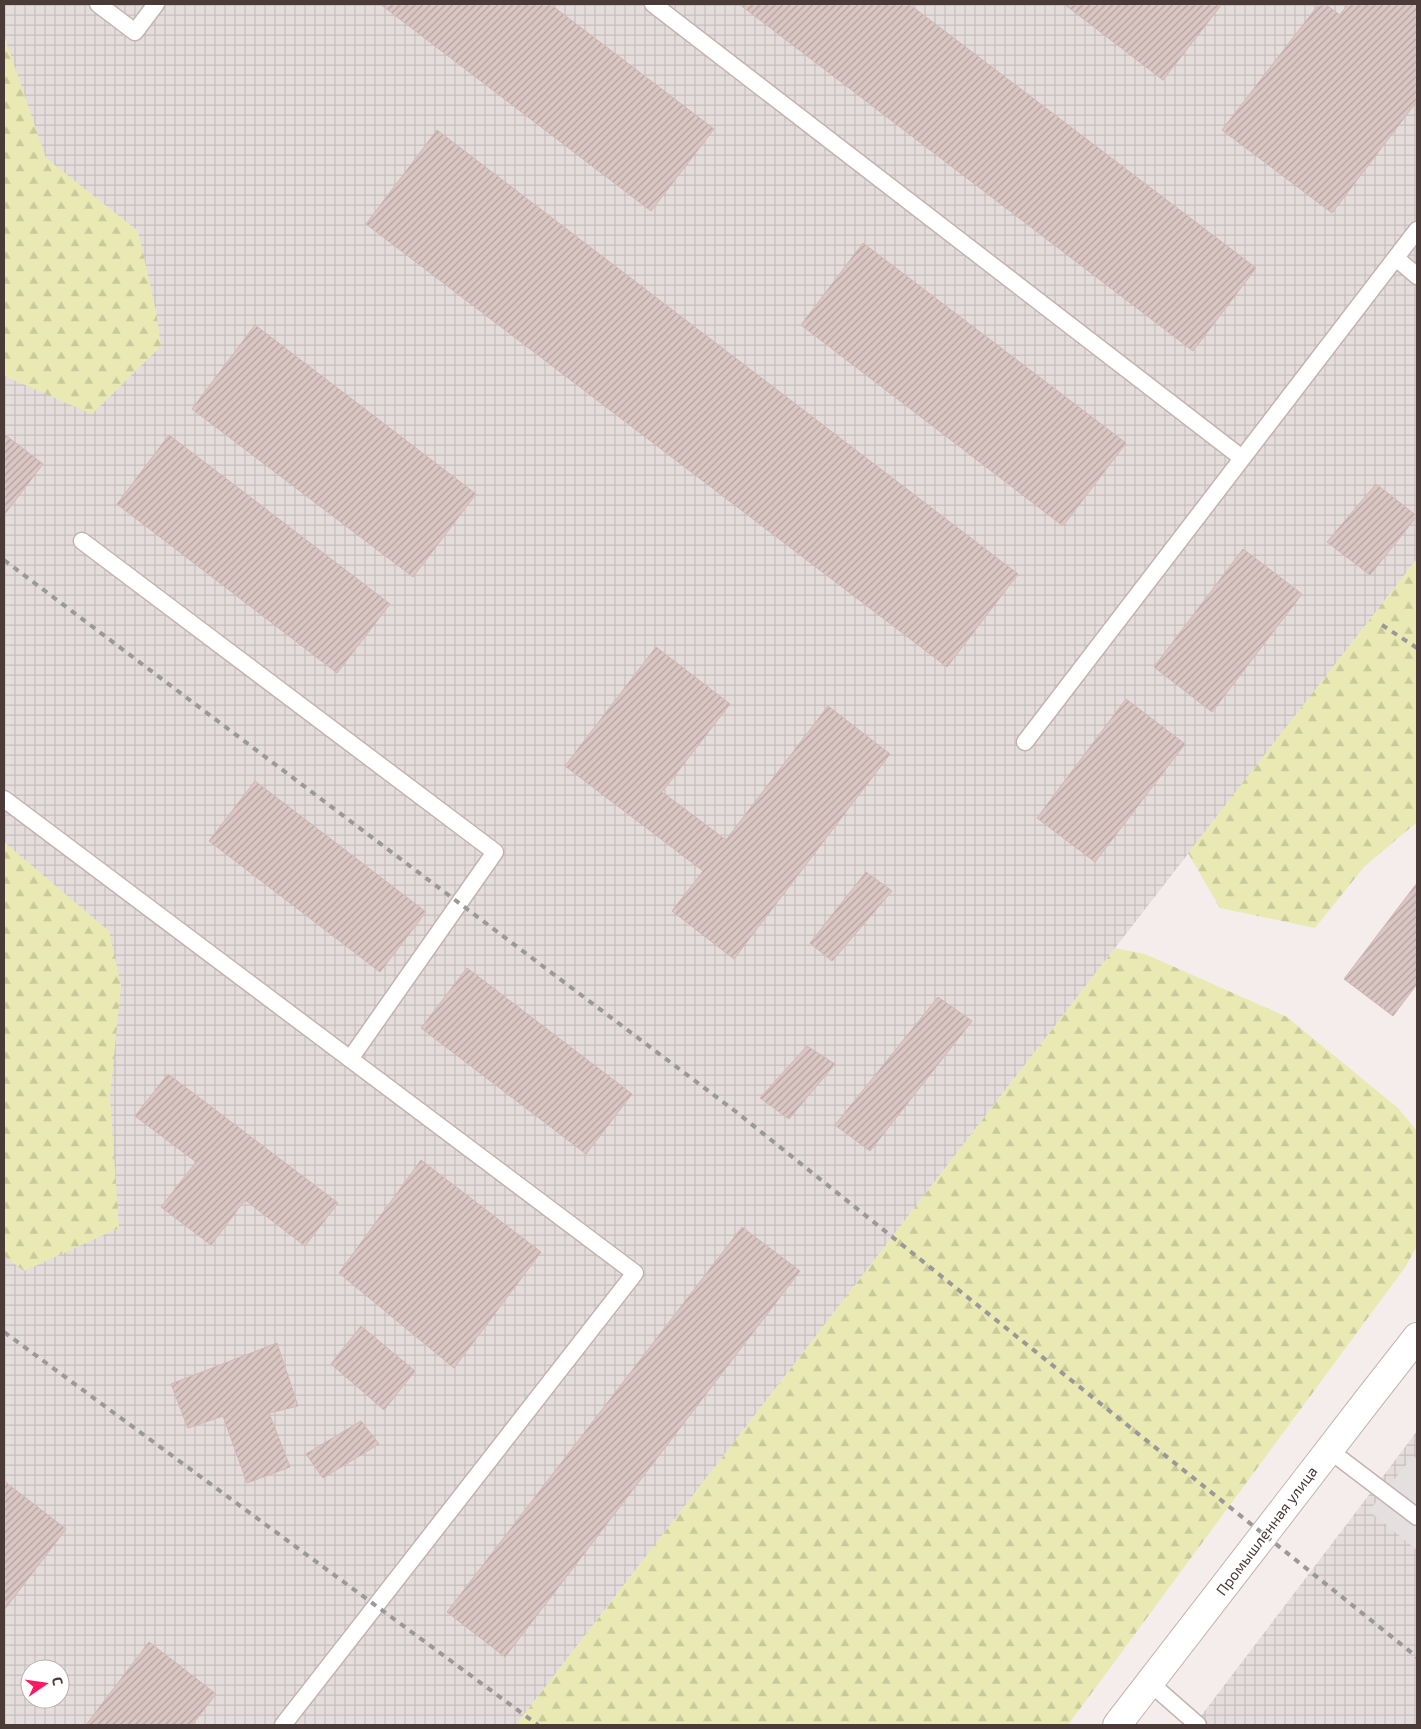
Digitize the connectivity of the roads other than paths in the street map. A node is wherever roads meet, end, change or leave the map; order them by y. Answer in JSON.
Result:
{"nodes":[{"id":1,"x":98,"y":4,"type":"edge"},
{"id":2,"x":156,"y":4,"type":"edge"},
{"id":3,"x":653,"y":4,"type":"edge"},
{"id":4,"x":1417,"y":230,"type":"edge"},
{"id":5,"x":1396,"y":258,"type":"junction"},
{"id":6,"x":1417,"y":276,"type":"edge"},
{"id":7,"x":1242,"y":458,"type":"junction"},
{"id":8,"x":82,"y":541,"type":"dead end"},
{"id":9,"x":1025,"y":742,"type":"dead end"},
{"id":10,"x":4,"y":799,"type":"edge"},
{"id":11,"x":350,"y":1059,"type":"junction"},
{"id":12,"x":1417,"y":1337,"type":"edge"},
{"id":13,"x":1329,"y":1450,"type":"junction"},
{"id":14,"x":1417,"y":1517,"type":"edge"},
{"id":15,"x":1150,"y":1683,"type":"junction"},
{"id":16,"x":283,"y":1725,"type":"edge"},
{"id":17,"x":1117,"y":1725,"type":"edge"},
{"id":18,"x":1198,"y":1725,"type":"edge"}],
"edges":[{"from":1,"to":2,"type":"lane"},
{"from":3,"to":7,"type":"lane"},
{"from":4,"to":5,"type":"lane"},
{"from":5,"to":6,"type":"lane"},
{"from":5,"to":7,"type":"lane"},
{"from":7,"to":9,"type":"lane"},
{"from":8,"to":11,"type":"lane"},
{"from":10,"to":11,"type":"lane"},
{"from":11,"to":16,"type":"lane"},
{"from":12,"to":13,"type":"street","name":"Промышленная улица"},
{"from":13,"to":14,"type":"lane"},
{"from":13,"to":15,"type":"street","name":"Промышленная улица"},
{"from":15,"to":17,"type":"street","name":"Промышленная улица"},
{"from":15,"to":18,"type":"lane"}]}
